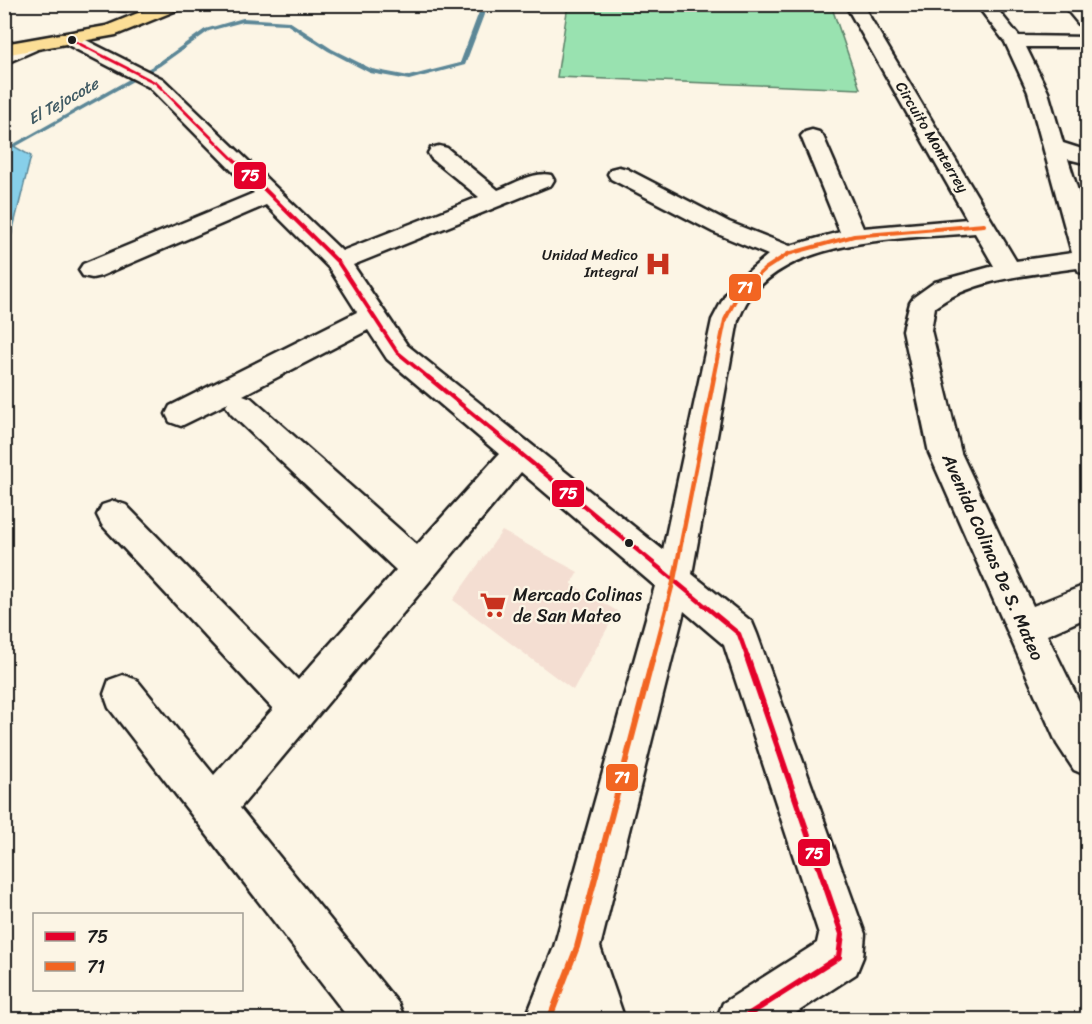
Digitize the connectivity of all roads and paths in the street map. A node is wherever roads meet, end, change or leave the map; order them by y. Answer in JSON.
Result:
{"nodes":[{"id":1,"x":176,"y":4,"type":"edge"},
{"id":2,"x":853,"y":4,"type":"edge"},
{"id":3,"x":984,"y":4,"type":"edge"},
{"id":4,"x":1070,"y":4,"type":"edge"},
{"id":5,"x":1088,"y":24,"type":"edge"},
{"id":6,"x":72,"y":40,"type":"junction"},
{"id":7,"x":1014,"y":41,"type":"junction"},
{"id":8,"x":1088,"y":42,"type":"edge"},
{"id":9,"x":30,"y":46,"type":"junction"},
{"id":10,"x":4,"y":50,"type":"edge"},
{"id":11,"x":4,"y":60,"type":"edge"},
{"id":12,"x":812,"y":136,"type":"dead end"},
{"id":13,"x":1052,"y":146,"type":"junction"},
{"id":14,"x":439,"y":153,"type":"dead end"},
{"id":15,"x":1088,"y":158,"type":"edge"},
{"id":16,"x":619,"y":174,"type":"dead end"},
{"id":17,"x":543,"y":180,"type":"dead end"},
{"id":18,"x":269,"y":195,"type":"junction"},
{"id":19,"x":495,"y":199,"type":"junction"},
{"id":20,"x":984,"y":225,"type":"junction"},
{"id":21,"x":854,"y":236,"type":"junction"},
{"id":22,"x":788,"y":254,"type":"junction"},
{"id":23,"x":338,"y":261,"type":"junction"},
{"id":24,"x":1086,"y":262,"type":"edge"},
{"id":25,"x":92,"y":270,"type":"dead end"},
{"id":26,"x":1009,"y":270,"type":"junction"},
{"id":27,"x":372,"y":316,"type":"junction"},
{"id":28,"x":241,"y":406,"type":"dead end"},
{"id":29,"x":181,"y":414,"type":"dead end"},
{"id":30,"x":519,"y":452,"type":"junction"},
{"id":31,"x":114,"y":515,"type":"dead end"},
{"id":32,"x":419,"y":569,"type":"junction"},
{"id":33,"x":674,"y":579,"type":"junction"},
{"id":34,"x":1088,"y":600,"type":"edge"},
{"id":35,"x":1024,"y":627,"type":"junction"},
{"id":36,"x":123,"y":694,"type":"dead end"},
{"id":37,"x":299,"y":708,"type":"junction"},
{"id":38,"x":1088,"y":756,"type":"edge"},
{"id":39,"x":213,"y":808,"type":"junction"},
{"id":40,"x":577,"y":947,"type":"junction"},
{"id":41,"x":381,"y":1020,"type":"edge"},
{"id":42,"x":549,"y":1020,"type":"edge"},
{"id":43,"x":602,"y":1020,"type":"edge"},
{"id":44,"x":740,"y":1020,"type":"edge"}],
"edges":[{"from":1,"to":6,"type":"main road"},
{"from":2,"to":20,"type":"street","name":"Circuito Monterrey"},
{"from":3,"to":7,"type":"street"},
{"from":4,"to":5,"type":"street"},
{"from":6,"to":9,"type":"main road"},
{"from":6,"to":18,"type":"street"},
{"from":7,"to":8,"type":"street"},
{"from":7,"to":13,"type":"street"},
{"from":9,"to":10,"type":"main road"},
{"from":9,"to":11,"type":"street"},
{"from":12,"to":21,"type":"street"},
{"from":13,"to":15,"type":"street"},
{"from":13,"to":24,"type":"street"},
{"from":14,"to":19,"type":"street"},
{"from":16,"to":22,"type":"street"},
{"from":17,"to":19,"type":"street"},
{"from":18,"to":23,"type":"street"},
{"from":18,"to":25,"type":"street"},
{"from":19,"to":23,"type":"street"},
{"from":20,"to":21,"type":"street"},
{"from":20,"to":26,"type":"street","name":"Circuito Monterrey"},
{"from":21,"to":22,"type":"street"},
{"from":22,"to":33,"type":"street"},
{"from":23,"to":27,"type":"street"},
{"from":24,"to":26,"type":"street","name":"Avenida Colinas De S. Mateo"},
{"from":26,"to":35,"type":"street","name":"Avenida Colinas De S. Mateo"},
{"from":27,"to":29,"type":"street"},
{"from":27,"to":30,"type":"street"},
{"from":28,"to":32,"type":"street"},
{"from":30,"to":32,"type":"street"},
{"from":30,"to":33,"type":"street"},
{"from":31,"to":37,"type":"street"},
{"from":32,"to":37,"type":"street"},
{"from":33,"to":40,"type":"street"},
{"from":33,"to":44,"type":"street"},
{"from":34,"to":35,"type":"street"},
{"from":35,"to":38,"type":"street","name":"Avenida Colinas De S. Mateo"},
{"from":36,"to":39,"type":"street"},
{"from":37,"to":39,"type":"street"},
{"from":39,"to":41,"type":"street"},
{"from":40,"to":42,"type":"street"},
{"from":40,"to":43,"type":"street"}]}
